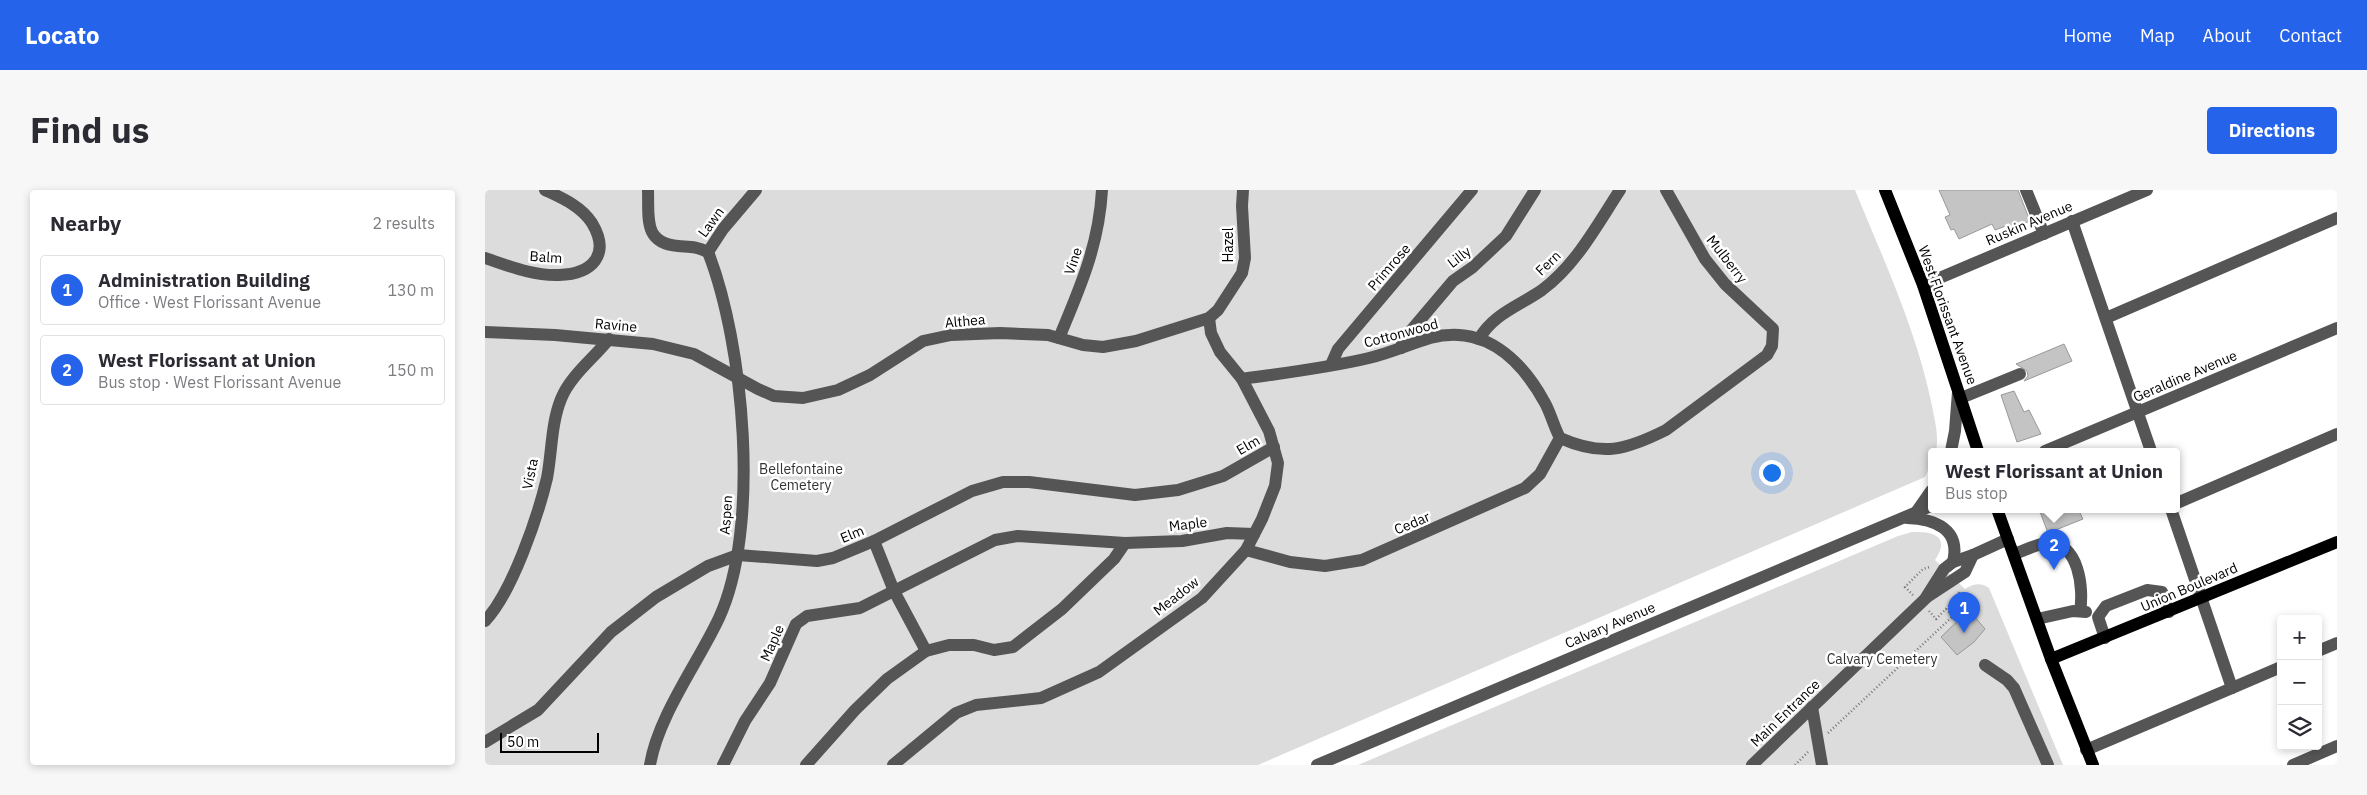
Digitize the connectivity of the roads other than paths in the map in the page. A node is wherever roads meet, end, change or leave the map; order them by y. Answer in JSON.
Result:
{"nodes":[{"id":1,"x":545,"y":190,"type":"edge"},
{"id":2,"x":648,"y":190,"type":"edge"},
{"id":3,"x":756,"y":190,"type":"edge"},
{"id":4,"x":1102,"y":190,"type":"edge"},
{"id":5,"x":1243,"y":190,"type":"edge"},
{"id":6,"x":1472,"y":190,"type":"edge"},
{"id":7,"x":1535,"y":190,"type":"edge"},
{"id":8,"x":1620,"y":190,"type":"edge"},
{"id":9,"x":1666,"y":190,"type":"edge"},
{"id":10,"x":1885,"y":190,"type":"edge"},
{"id":11,"x":2025,"y":190,"type":"edge"},
{"id":12,"x":2147,"y":190,"type":"edge"},
{"id":13,"x":2337,"y":218,"type":"edge"},
{"id":14,"x":2072,"y":222,"type":"junction"},
{"id":15,"x":2044,"y":234,"type":"junction"},
{"id":16,"x":708,"y":252,"type":"junction"},
{"id":17,"x":485,"y":258,"type":"edge"},
{"id":18,"x":1923,"y":285,"type":"junction"},
{"id":19,"x":1209,"y":318,"type":"junction"},
{"id":20,"x":2106,"y":318,"type":"junction"},
{"id":21,"x":2337,"y":328,"type":"edge"},
{"id":22,"x":485,"y":332,"type":"edge"},
{"id":23,"x":1059,"y":338,"type":"junction"},
{"id":24,"x":609,"y":339,"type":"junction"},
{"id":25,"x":1479,"y":339,"type":"junction"},
{"id":26,"x":1401,"y":348,"type":"junction"},
{"id":27,"x":1331,"y":365,"type":"junction"},
{"id":28,"x":2020,"y":374,"type":"dead end"},
{"id":29,"x":737,"y":378,"type":"junction"},
{"id":30,"x":1241,"y":379,"type":"junction"},
{"id":31,"x":1960,"y":392,"type":"junction"},
{"id":32,"x":2137,"y":412,"type":"junction"},
{"id":33,"x":2337,"y":434,"type":"edge"},
{"id":34,"x":1560,"y":438,"type":"junction"},
{"id":35,"x":1274,"y":448,"type":"junction"},
{"id":36,"x":1952,"y":448,"type":"edge"},
{"id":37,"x":1977,"y":448,"type":"edge"},
{"id":38,"x":2052,"y":448,"type":"edge"},
{"id":39,"x":2150,"y":448,"type":"edge"},
{"id":40,"x":1928,"y":495,"type":"edge"},
{"id":41,"x":2180,"y":502,"type":"edge"},
{"id":42,"x":1928,"y":507,"type":"edge"},
{"id":43,"x":1998,"y":513,"type":"edge"},
{"id":44,"x":2172,"y":513,"type":"edge"},
{"id":45,"x":1910,"y":516,"type":"junction"},
{"id":46,"x":1254,"y":534,"type":"junction"},
{"id":47,"x":2008,"y":539,"type":"junction"},
{"id":48,"x":874,"y":541,"type":"junction"},
{"id":49,"x":2337,"y":542,"type":"edge"},
{"id":50,"x":1125,"y":543,"type":"junction"},
{"id":51,"x":1246,"y":550,"type":"junction"},
{"id":52,"x":2013,"y":554,"type":"junction"},
{"id":53,"x":738,"y":555,"type":"junction"},
{"id":54,"x":1973,"y":555,"type":"junction"},
{"id":55,"x":1953,"y":562,"type":"junction"},
{"id":56,"x":894,"y":591,"type":"junction"},
{"id":57,"x":1925,"y":599,"type":"junction"},
{"id":58,"x":2201,"y":599,"type":"junction"},
{"id":59,"x":2080,"y":612,"type":"junction"},
{"id":60,"x":2169,"y":612,"type":"junction"},
{"id":61,"x":2098,"y":618,"type":"junction"},
{"id":62,"x":2037,"y":619,"type":"junction"},
{"id":63,"x":485,"y":621,"type":"edge"},
{"id":64,"x":2105,"y":638,"type":"junction"},
{"id":65,"x":2337,"y":643,"type":"edge"},
{"id":66,"x":2322,"y":649,"type":"edge"},
{"id":67,"x":925,"y":651,"type":"junction"},
{"id":68,"x":2051,"y":660,"type":"junction"},
{"id":69,"x":1985,"y":665,"type":"dead end"},
{"id":70,"x":2277,"y":669,"type":"edge"},
{"id":71,"x":2232,"y":688,"type":"junction"},
{"id":72,"x":1812,"y":707,"type":"junction"},
{"id":73,"x":485,"y":742,"type":"edge"},
{"id":74,"x":2337,"y":746,"type":"edge"},
{"id":75,"x":2087,"y":750,"type":"junction"},
{"id":76,"x":650,"y":765,"type":"edge"},
{"id":77,"x":723,"y":765,"type":"edge"},
{"id":78,"x":806,"y":765,"type":"edge"},
{"id":79,"x":893,"y":765,"type":"edge"},
{"id":80,"x":1317,"y":765,"type":"edge"},
{"id":81,"x":1752,"y":765,"type":"edge"},
{"id":82,"x":1822,"y":765,"type":"edge"},
{"id":83,"x":2047,"y":765,"type":"edge"},
{"id":84,"x":2093,"y":765,"type":"edge"},
{"id":85,"x":2293,"y":765,"type":"edge"}],
"edges":[{"from":1,"to":17,"type":"street","name":"Balm"},
{"from":2,"to":16,"type":"street","name":"Lawn"},
{"from":3,"to":16,"type":"street","name":"Lawn"},
{"from":4,"to":23,"type":"street","name":"Vine"},
{"from":5,"to":19,"type":"street","name":"Hazel"},
{"from":6,"to":27,"type":"street","name":"Primrose"},
{"from":7,"to":26,"type":"street","name":"Lilly"},
{"from":8,"to":25,"type":"street","name":"Fern"},
{"from":9,"to":34,"type":"street","name":"Mulberry"},
{"from":10,"to":18,"type":"main road","name":"West Florissant Avenue"},
{"from":11,"to":15,"type":"street"},
{"from":12,"to":14,"type":"street","name":"Ruskin Avenue"},
{"from":13,"to":20,"type":"street"},
{"from":14,"to":15,"type":"street","name":"Ruskin Avenue"},
{"from":14,"to":20,"type":"street"},
{"from":15,"to":18,"type":"street","name":"Ruskin Avenue"},
{"from":16,"to":29,"type":"street","name":"Aspen"},
{"from":18,"to":31,"type":"main road","name":"West Florissant Avenue"},
{"from":19,"to":23,"type":"street","name":"Althea"},
{"from":19,"to":30,"type":"street","name":"Meadow"},
{"from":20,"to":32,"type":"street"},
{"from":21,"to":32,"type":"street","name":"Geraldine Avenue"},
{"from":22,"to":24,"type":"street","name":"Ravine"},
{"from":23,"to":29,"type":"street","name":"Althea"},
{"from":24,"to":29,"type":"street","name":"Ravine"},
{"from":24,"to":63,"type":"street","name":"Vista"},
{"from":25,"to":26,"type":"street","name":"Cottonwood"},
{"from":25,"to":34,"type":"street","name":"Cottonwood"},
{"from":26,"to":27,"type":"street","name":"Cottonwood"},
{"from":27,"to":30,"type":"street","name":"Cottonwood"},
{"from":28,"to":31,"type":"street"},
{"from":29,"to":53,"type":"street","name":"Aspen"},
{"from":30,"to":35,"type":"street","name":"Meadow"},
{"from":31,"to":36,"type":"street"},
{"from":31,"to":37,"type":"main road","name":"West Florissant Avenue"},
{"from":32,"to":38,"type":"street","name":"Geraldine Avenue"},
{"from":32,"to":39,"type":"street"},
{"from":33,"to":41,"type":"street"},
{"from":34,"to":51,"type":"street","name":"Cedar"},
{"from":35,"to":46,"type":"street","name":"Meadow"},
{"from":35,"to":48,"type":"street","name":"Elm"},
{"from":40,"to":45,"type":"street","name":"Calvary Avenue"},
{"from":42,"to":45,"type":"street","name":"Calvary Avenue"},
{"from":43,"to":47,"type":"main road"},
{"from":44,"to":58,"type":"street"},
{"from":45,"to":55,"type":"street"},
{"from":45,"to":80,"type":"street","name":"Calvary Avenue"},
{"from":46,"to":50,"type":"street","name":"Maple"},
{"from":46,"to":51,"type":"street","name":"Meadow"},
{"from":47,"to":52,"type":"main road"},
{"from":47,"to":54,"type":"street","name":"Main Entrance"},
{"from":48,"to":53,"type":"street","name":"Elm"},
{"from":48,"to":56,"type":"street"},
{"from":49,"to":58,"type":"main road","name":"Union Boulevard"},
{"from":50,"to":56,"type":"street","name":"Maple"},
{"from":50,"to":67,"type":"street"},
{"from":51,"to":79,"type":"street","name":"Meadow"},
{"from":52,"to":59,"type":"street"},
{"from":52,"to":62,"type":"main road"},
{"from":53,"to":73,"type":"street","name":"Elm"},
{"from":53,"to":76,"type":"street","name":"Aspen"},
{"from":54,"to":55,"type":"street","name":"Main Entrance"},
{"from":54,"to":57,"type":"street","name":"Main Entrance"},
{"from":55,"to":57,"type":"street","name":"Main Entrance"},
{"from":56,"to":67,"type":"street"},
{"from":56,"to":77,"type":"street","name":"Maple"},
{"from":57,"to":72,"type":"street","name":"Main Entrance"},
{"from":58,"to":60,"type":"main road","name":"Union Boulevard"},
{"from":58,"to":71,"type":"street"},
{"from":59,"to":61,"type":"street"},
{"from":59,"to":62,"type":"street"},
{"from":60,"to":61,"type":"street"},
{"from":60,"to":64,"type":"main road","name":"Union Boulevard"},
{"from":61,"to":64,"type":"street"},
{"from":62,"to":68,"type":"main road"},
{"from":64,"to":68,"type":"main road","name":"Union Boulevard"},
{"from":65,"to":66,"type":"street"},
{"from":67,"to":78,"type":"street"},
{"from":68,"to":75,"type":"main road"},
{"from":69,"to":83,"type":"street"},
{"from":70,"to":71,"type":"street"},
{"from":71,"to":75,"type":"street"},
{"from":72,"to":81,"type":"street","name":"Main Entrance"},
{"from":72,"to":82,"type":"street"},
{"from":74,"to":85,"type":"street"},
{"from":75,"to":84,"type":"main road"}]}
